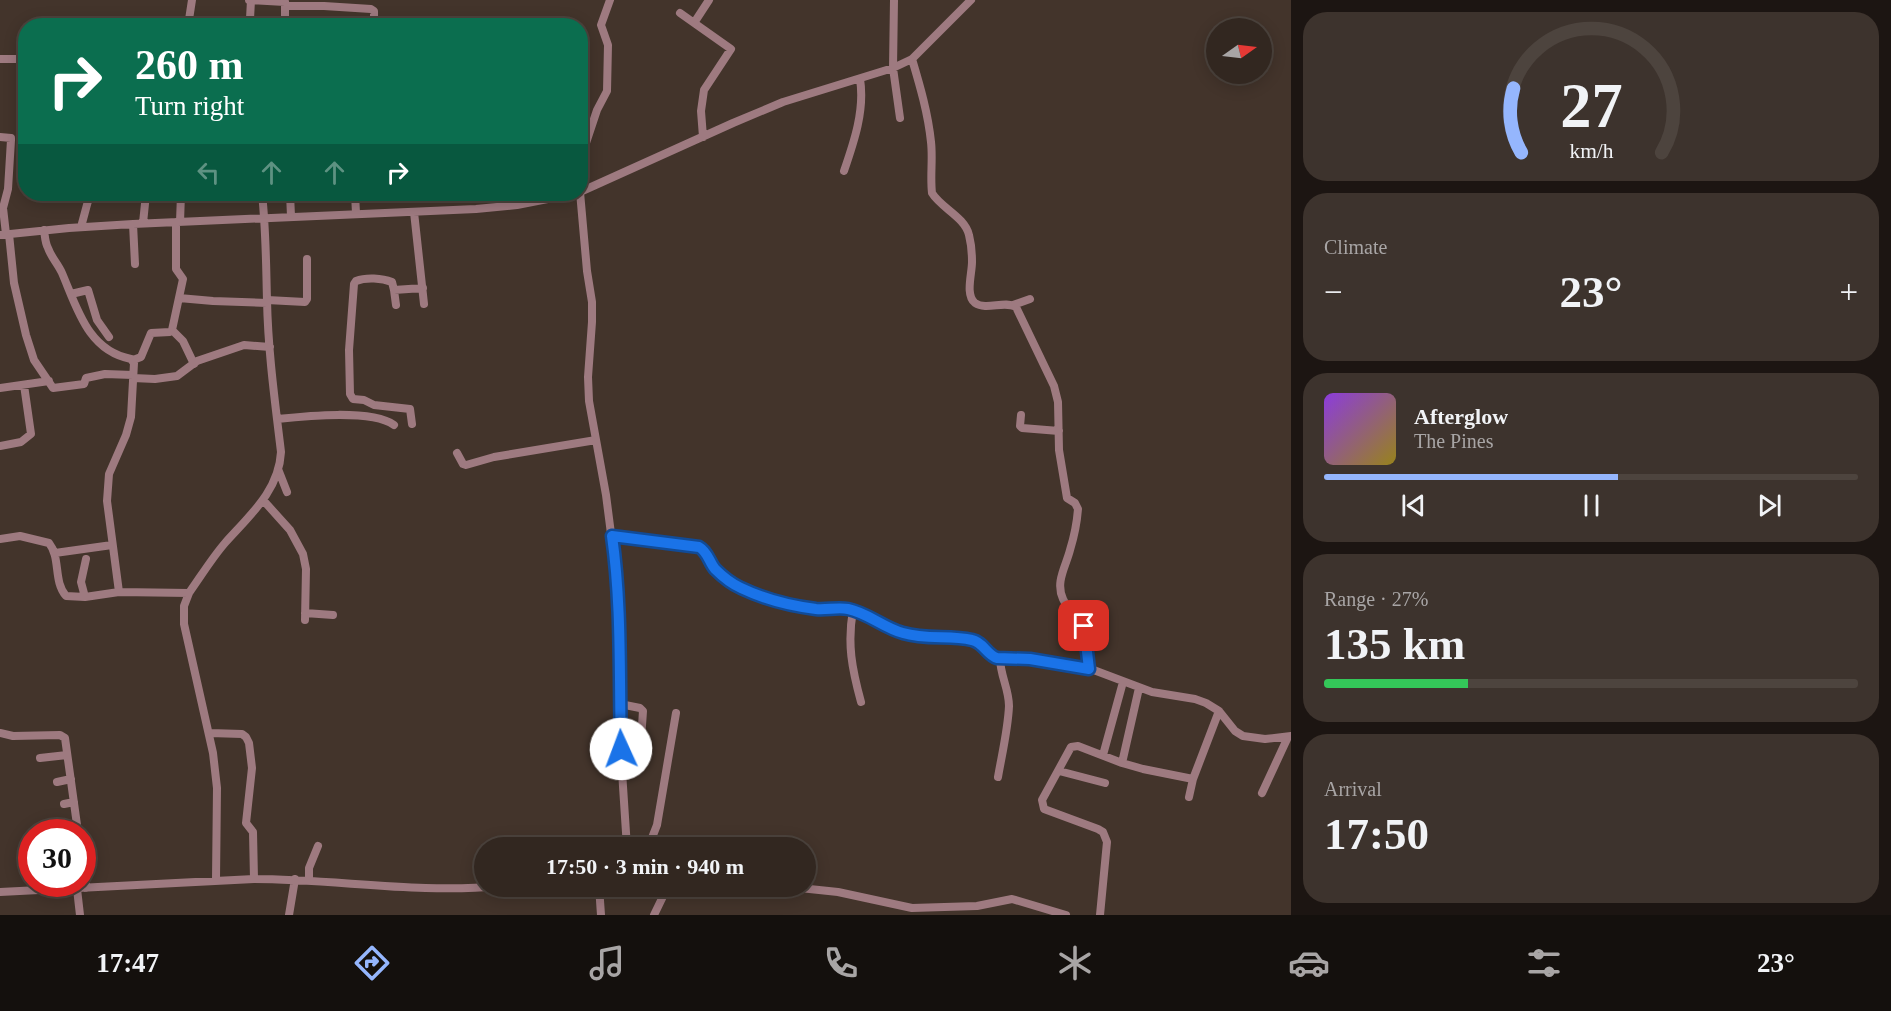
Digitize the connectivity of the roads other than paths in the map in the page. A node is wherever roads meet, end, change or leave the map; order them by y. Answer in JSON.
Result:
{"nodes":[{"id":1,"x":192,"y":0,"type":"edge"},
{"id":2,"x":250,"y":0,"type":"edge"},
{"id":3,"x":610,"y":0,"type":"edge"},
{"id":4,"x":894,"y":0,"type":"edge"},
{"id":5,"x":971,"y":0,"type":"edge"},
{"id":6,"x":707,"y":1,"type":"edge"},
{"id":7,"x":285,"y":2,"type":"edge"},
{"id":8,"x":680,"y":13,"type":"dead end"},
{"id":9,"x":189,"y":18,"type":"edge"},
{"id":10,"x":250,"y":18,"type":"edge"},
{"id":11,"x":285,"y":18,"type":"edge"},
{"id":12,"x":374,"y":18,"type":"edge"},
{"id":13,"x":694,"y":23,"type":"junction"},
{"id":14,"x":0,"y":59,"type":"edge"},
{"id":15,"x":18,"y":59,"type":"edge"},
{"id":16,"x":912,"y":59,"type":"junction"},
{"id":17,"x":893,"y":68,"type":"junction"},
{"id":18,"x":860,"y":79,"type":"junction"},
{"id":19,"x":900,"y":118,"type":"dead end"},
{"id":20,"x":588,"y":136,"type":"edge"},
{"id":21,"x":0,"y":137,"type":"edge"},
{"id":22,"x":703,"y":137,"type":"junction"},
{"id":23,"x":844,"y":171,"type":"dead end"},
{"id":24,"x":588,"y":188,"type":"edge"},
{"id":25,"x":88,"y":201,"type":"edge"},
{"id":26,"x":145,"y":201,"type":"edge"},
{"id":27,"x":180,"y":201,"type":"edge"},
{"id":28,"x":263,"y":201,"type":"edge"},
{"id":29,"x":290,"y":201,"type":"edge"},
{"id":30,"x":355,"y":201,"type":"edge"},
{"id":31,"x":537,"y":201,"type":"edge"},
{"id":32,"x":581,"y":201,"type":"edge"},
{"id":33,"x":414,"y":212,"type":"junction"},
{"id":34,"x":356,"y":213,"type":"junction"},
{"id":35,"x":291,"y":216,"type":"junction"},
{"id":36,"x":265,"y":219,"type":"junction"},
{"id":37,"x":178,"y":222,"type":"junction"},
{"id":38,"x":143,"y":223,"type":"junction"},
{"id":39,"x":133,"y":224,"type":"junction"},
{"id":40,"x":81,"y":227,"type":"junction"},
{"id":41,"x":44,"y":230,"type":"junction"},
{"id":42,"x":5,"y":235,"type":"edge"},
{"id":43,"x":307,"y":259,"type":"dead end"},
{"id":44,"x":135,"y":264,"type":"dead end"},
{"id":45,"x":423,"y":288,"type":"junction"},
{"id":46,"x":394,"y":290,"type":"junction"},
{"id":47,"x":71,"y":294,"type":"junction"},
{"id":48,"x":179,"y":298,"type":"junction"},
{"id":49,"x":1030,"y":299,"type":"dead end"},
{"id":50,"x":267,"y":302,"type":"junction"},
{"id":51,"x":424,"y":304,"type":"dead end"},
{"id":52,"x":396,"y":305,"type":"dead end"},
{"id":53,"x":1013,"y":305,"type":"junction"},
{"id":54,"x":95,"y":310,"type":"junction"},
{"id":55,"x":79,"y":313,"type":"junction"},
{"id":56,"x":172,"y":330,"type":"junction"},
{"id":57,"x":109,"y":337,"type":"dead end"},
{"id":58,"x":270,"y":347,"type":"junction"},
{"id":59,"x":133,"y":360,"type":"junction"},
{"id":60,"x":194,"y":364,"type":"junction"},
{"id":61,"x":133,"y":377,"type":"junction"},
{"id":62,"x":49,"y":381,"type":"junction"},
{"id":63,"x":24,"y":385,"type":"junction"},
{"id":64,"x":0,"y":388,"type":"edge"},
{"id":65,"x":1021,"y":415,"type":"dead end"},
{"id":66,"x":277,"y":419,"type":"junction"},
{"id":67,"x":412,"y":424,"type":"dead end"},
{"id":68,"x":394,"y":426,"type":"dead end"},
{"id":69,"x":1059,"y":430,"type":"junction"},
{"id":70,"x":596,"y":440,"type":"junction"},
{"id":71,"x":0,"y":446,"type":"edge"},
{"id":72,"x":457,"y":453,"type":"dead end"},
{"id":73,"x":279,"y":469,"type":"junction"},
{"id":74,"x":287,"y":492,"type":"dead end"},
{"id":75,"x":263,"y":500,"type":"junction"},
{"id":76,"x":612,"y":536,"type":"junction"},
{"id":77,"x":0,"y":539,"type":"edge"},
{"id":78,"x":112,"y":545,"type":"junction"},
{"id":79,"x":55,"y":553,"type":"junction"},
{"id":80,"x":86,"y":559,"type":"dead end"},
{"id":81,"x":119,"y":592,"type":"junction"},
{"id":82,"x":189,"y":593,"type":"junction"},
{"id":83,"x":85,"y":597,"type":"junction"},
{"id":84,"x":853,"y":610,"type":"junction"},
{"id":85,"x":333,"y":615,"type":"dead end"},
{"id":86,"x":1000,"y":658,"type":"junction"},
{"id":87,"x":1089,"y":669,"type":"junction"},
{"id":88,"x":1123,"y":682,"type":"junction"},
{"id":89,"x":1139,"y":688,"type":"junction"},
{"id":90,"x":861,"y":702,"type":"dead end"},
{"id":91,"x":620,"y":704,"type":"junction"},
{"id":92,"x":1219,"y":711,"type":"junction"},
{"id":93,"x":676,"y":713,"type":"dead end"},
{"id":94,"x":0,"y":733,"type":"edge"},
{"id":95,"x":210,"y":733,"type":"junction"},
{"id":96,"x":1290,"y":736,"type":"edge"},
{"id":97,"x":67,"y":755,"type":"junction"},
{"id":98,"x":1103,"y":755,"type":"junction"},
{"id":99,"x":40,"y":758,"type":"dead end"},
{"id":100,"x":1122,"y":763,"type":"junction"},
{"id":101,"x":639,"y":769,"type":"dead end"},
{"id":102,"x":1059,"y":771,"type":"junction"},
{"id":103,"x":998,"y":777,"type":"dead end"},
{"id":104,"x":1193,"y":779,"type":"junction"},
{"id":105,"x":71,"y":780,"type":"junction"},
{"id":106,"x":57,"y":782,"type":"dead end"},
{"id":107,"x":1105,"y":783,"type":"dead end"},
{"id":108,"x":1262,"y":793,"type":"dead end"},
{"id":109,"x":1189,"y":797,"type":"dead end"},
{"id":110,"x":74,"y":802,"type":"junction"},
{"id":111,"x":64,"y":804,"type":"dead end"},
{"id":112,"x":76,"y":819,"type":"edge"},
{"id":113,"x":626,"y":837,"type":"edge"},
{"id":114,"x":652,"y":837,"type":"edge"},
{"id":115,"x":318,"y":846,"type":"dead end"},
{"id":116,"x":216,"y":879,"type":"junction"},
{"id":117,"x":254,"y":879,"type":"junction"},
{"id":118,"x":295,"y":879,"type":"junction"},
{"id":119,"x":309,"y":880,"type":"junction"},
{"id":120,"x":96,"y":887,"type":"edge"},
{"id":121,"x":474,"y":888,"type":"edge"},
{"id":122,"x":816,"y":890,"type":"edge"},
{"id":123,"x":18,"y":891,"type":"edge"},
{"id":124,"x":0,"y":892,"type":"edge"},
{"id":125,"x":77,"y":897,"type":"edge"},
{"id":126,"x":600,"y":897,"type":"edge"},
{"id":127,"x":663,"y":897,"type":"edge"},
{"id":128,"x":904,"y":911,"type":"edge"},
{"id":129,"x":80,"y":915,"type":"edge"},
{"id":130,"x":289,"y":915,"type":"edge"},
{"id":131,"x":602,"y":915,"type":"edge"},
{"id":132,"x":654,"y":915,"type":"edge"},
{"id":133,"x":1066,"y":915,"type":"edge"},
{"id":134,"x":1100,"y":915,"type":"edge"}],
"edges":[{"from":1,"to":9,"type":"street"},
{"from":2,"to":7,"type":"street"},
{"from":2,"to":10,"type":"street"},
{"from":3,"to":20,"type":"street"},
{"from":4,"to":17,"type":"street"},
{"from":5,"to":16,"type":"street"},
{"from":6,"to":13,"type":"street"},
{"from":7,"to":11,"type":"street"},
{"from":7,"to":12,"type":"street"},
{"from":8,"to":13,"type":"street"},
{"from":13,"to":22,"type":"street"},
{"from":14,"to":15,"type":"street"},
{"from":16,"to":17,"type":"street"},
{"from":16,"to":53,"type":"street"},
{"from":17,"to":18,"type":"street"},
{"from":17,"to":19,"type":"street"},
{"from":18,"to":22,"type":"street"},
{"from":18,"to":23,"type":"street"},
{"from":21,"to":42,"type":"street"},
{"from":22,"to":24,"type":"street"},
{"from":25,"to":40,"type":"street"},
{"from":26,"to":38,"type":"street"},
{"from":27,"to":37,"type":"street"},
{"from":28,"to":36,"type":"street"},
{"from":29,"to":35,"type":"street"},
{"from":30,"to":34,"type":"street"},
{"from":31,"to":33,"type":"street"},
{"from":32,"to":70,"type":"street"},
{"from":33,"to":34,"type":"street"},
{"from":33,"to":45,"type":"street"},
{"from":34,"to":35,"type":"street"},
{"from":35,"to":36,"type":"street"},
{"from":36,"to":37,"type":"street"},
{"from":36,"to":50,"type":"street"},
{"from":37,"to":38,"type":"street"},
{"from":37,"to":48,"type":"street"},
{"from":38,"to":39,"type":"street"},
{"from":39,"to":40,"type":"street"},
{"from":39,"to":44,"type":"street"},
{"from":40,"to":41,"type":"street"},
{"from":41,"to":42,"type":"street"},
{"from":41,"to":47,"type":"street"},
{"from":42,"to":62,"type":"street"},
{"from":43,"to":50,"type":"street"},
{"from":45,"to":46,"type":"street"},
{"from":45,"to":51,"type":"street"},
{"from":46,"to":52,"type":"street"},
{"from":46,"to":67,"type":"street"},
{"from":47,"to":54,"type":"street"},
{"from":47,"to":55,"type":"street"},
{"from":48,"to":50,"type":"street"},
{"from":48,"to":56,"type":"street"},
{"from":49,"to":53,"type":"street"},
{"from":50,"to":58,"type":"street"},
{"from":53,"to":69,"type":"street"},
{"from":54,"to":55,"type":"street"},
{"from":54,"to":57,"type":"street"},
{"from":55,"to":59,"type":"street"},
{"from":56,"to":59,"type":"street"},
{"from":56,"to":60,"type":"street"},
{"from":58,"to":60,"type":"street"},
{"from":58,"to":66,"type":"street"},
{"from":59,"to":61,"type":"street"},
{"from":60,"to":61,"type":"street"},
{"from":61,"to":62,"type":"street"},
{"from":61,"to":78,"type":"street"},
{"from":62,"to":63,"type":"street"},
{"from":63,"to":64,"type":"street"},
{"from":63,"to":71,"type":"street"},
{"from":65,"to":69,"type":"street"},
{"from":66,"to":68,"type":"street"},
{"from":66,"to":73,"type":"street"},
{"from":69,"to":87,"type":"street"},
{"from":70,"to":72,"type":"street"},
{"from":70,"to":76,"type":"street"},
{"from":73,"to":74,"type":"street"},
{"from":73,"to":75,"type":"street"},
{"from":75,"to":82,"type":"street"},
{"from":75,"to":85,"type":"street"},
{"from":76,"to":84,"type":"street"},
{"from":76,"to":91,"type":"street"},
{"from":77,"to":79,"type":"street"},
{"from":78,"to":79,"type":"street"},
{"from":78,"to":81,"type":"street"},
{"from":79,"to":83,"type":"street"},
{"from":80,"to":83,"type":"street"},
{"from":81,"to":82,"type":"street"},
{"from":81,"to":83,"type":"street"},
{"from":82,"to":95,"type":"street"},
{"from":84,"to":86,"type":"street"},
{"from":84,"to":90,"type":"street"},
{"from":86,"to":87,"type":"street"},
{"from":86,"to":103,"type":"street"},
{"from":87,"to":88,"type":"street"},
{"from":88,"to":89,"type":"street"},
{"from":88,"to":98,"type":"street"},
{"from":89,"to":92,"type":"street"},
{"from":89,"to":100,"type":"street"},
{"from":91,"to":101,"type":"street"},
{"from":91,"to":113,"type":"street"},
{"from":92,"to":96,"type":"street"},
{"from":92,"to":104,"type":"street"},
{"from":93,"to":114,"type":"street"},
{"from":94,"to":97,"type":"street"},
{"from":95,"to":116,"type":"street"},
{"from":95,"to":117,"type":"street"},
{"from":96,"to":108,"type":"street"},
{"from":97,"to":99,"type":"street"},
{"from":97,"to":105,"type":"street"},
{"from":98,"to":100,"type":"street"},
{"from":98,"to":102,"type":"street"},
{"from":100,"to":104,"type":"street"},
{"from":102,"to":107,"type":"street"},
{"from":102,"to":134,"type":"street"},
{"from":104,"to":109,"type":"street"},
{"from":105,"to":106,"type":"street"},
{"from":105,"to":110,"type":"street"},
{"from":110,"to":111,"type":"street"},
{"from":110,"to":112,"type":"street"},
{"from":115,"to":119,"type":"street"},
{"from":116,"to":117,"type":"street"},
{"from":116,"to":120,"type":"street"},
{"from":117,"to":118,"type":"street"},
{"from":118,"to":119,"type":"street"},
{"from":118,"to":130,"type":"street"},
{"from":119,"to":121,"type":"street"},
{"from":122,"to":128,"type":"street"},
{"from":123,"to":124,"type":"street"},
{"from":125,"to":129,"type":"street"},
{"from":126,"to":131,"type":"street"},
{"from":127,"to":132,"type":"street"},
{"from":128,"to":133,"type":"street"}]}
